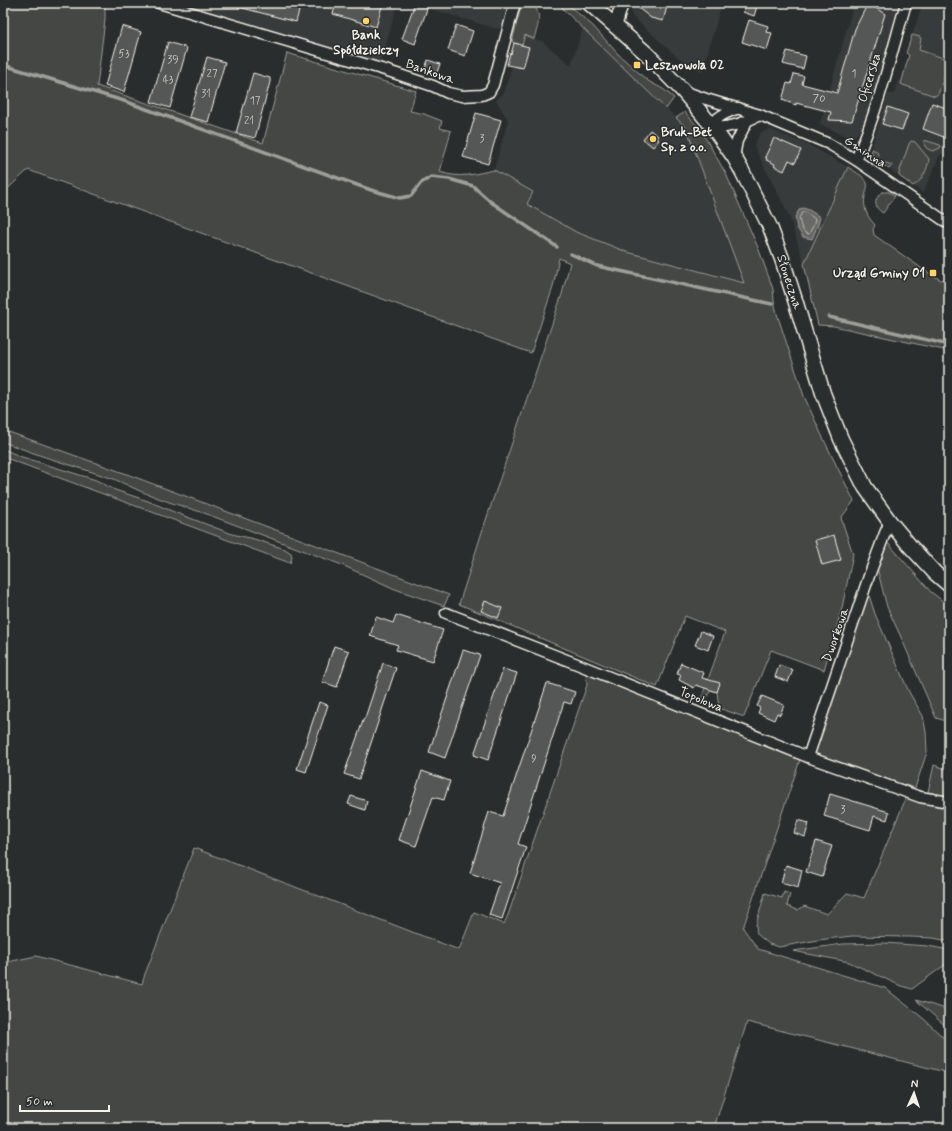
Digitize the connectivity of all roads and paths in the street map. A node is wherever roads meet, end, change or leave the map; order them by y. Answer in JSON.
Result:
{"nodes":[{"id":1,"x":159,"y":3,"type":"edge"},
{"id":2,"x":515,"y":3,"type":"edge"},
{"id":3,"x":589,"y":3,"type":"edge"},
{"id":4,"x":622,"y":3,"type":"edge"},
{"id":5,"x":906,"y":3,"type":"edge"},
{"id":6,"x":615,"y":27,"type":"junction"},
{"id":7,"x":683,"y":91,"type":"junction"},
{"id":8,"x":739,"y":108,"type":"junction"},
{"id":9,"x":757,"y":114,"type":"junction"},
{"id":10,"x":747,"y":121,"type":"junction"},
{"id":11,"x":712,"y":126,"type":"junction"},
{"id":12,"x":734,"y":157,"type":"junction"},
{"id":13,"x":856,"y":160,"type":"junction"},
{"id":14,"x":949,"y":224,"type":"edge"},
{"id":15,"x":890,"y":522,"type":"junction"},
{"id":16,"x":949,"y":585,"type":"edge"},
{"id":17,"x":446,"y":613,"type":"dead end"},
{"id":18,"x":808,"y":757,"type":"junction"},
{"id":19,"x":949,"y":802,"type":"edge"}],
"edges":[{"from":1,"to":2,"type":"street","name":"Bankowa"},
{"from":3,"to":6,"type":"main road","name":"Słoneczna"},
{"from":4,"to":6,"type":"street"},
{"from":5,"to":13,"type":"street","name":"Oficerska"},
{"from":6,"to":7,"type":"main road","name":"Słoneczna"},
{"from":7,"to":8,"type":"street","name":"Gminna"},
{"from":7,"to":11,"type":"main road","name":"Słoneczna"},
{"from":8,"to":9,"type":"street","name":"Gminna"},
{"from":8,"to":11,"type":"street"},
{"from":9,"to":10,"type":"street"},
{"from":9,"to":13,"type":"street","name":"Gminna"},
{"from":10,"to":11,"type":"street"},
{"from":10,"to":12,"type":"street"},
{"from":11,"to":12,"type":"main road","name":"Słoneczna"},
{"from":12,"to":15,"type":"main road","name":"Słoneczna"},
{"from":13,"to":14,"type":"street","name":"Gminna"},
{"from":15,"to":16,"type":"main road","name":"Słoneczna"},
{"from":15,"to":18,"type":"street","name":"Dworkowa"},
{"from":17,"to":18,"type":"street","name":"Topolowa"},
{"from":18,"to":19,"type":"street","name":"Topolowa"}]}
